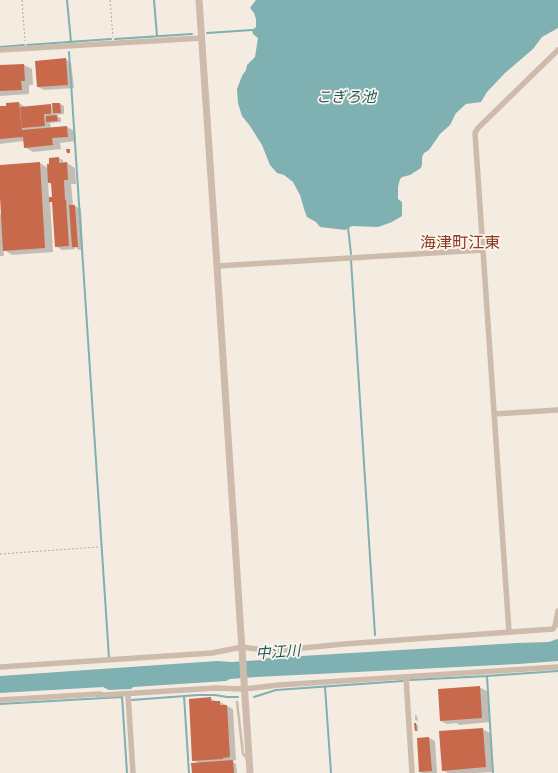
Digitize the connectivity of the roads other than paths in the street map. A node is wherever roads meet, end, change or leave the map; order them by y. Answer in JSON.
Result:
{"nodes":[{"id":1,"x":199,"y":0,"type":"edge"},
{"id":2,"x":202,"y":38,"type":"junction"},
{"id":3,"x":0,"y":50,"type":"edge"},
{"id":4,"x":558,"y":50,"type":"edge"},
{"id":5,"x":483,"y":250,"type":"junction"},
{"id":6,"x":217,"y":266,"type":"junction"},
{"id":7,"x":558,"y":410,"type":"edge"},
{"id":8,"x":494,"y":414,"type":"junction"},
{"id":9,"x":558,"y":611,"type":"edge"},
{"id":10,"x":508,"y":632,"type":"junction"},
{"id":11,"x":242,"y":650,"type":"junction"},
{"id":12,"x":0,"y":667,"type":"edge"},
{"id":13,"x":558,"y":667,"type":"edge"},
{"id":14,"x":406,"y":677,"type":"junction"},
{"id":15,"x":244,"y":687,"type":"junction"},
{"id":16,"x":127,"y":694,"type":"junction"},
{"id":17,"x":0,"y":700,"type":"edge"},
{"id":18,"x":237,"y":702,"type":"dead end"},
{"id":19,"x":249,"y":760,"type":"junction"},
{"id":20,"x":132,"y":773,"type":"edge"},
{"id":21,"x":250,"y":773,"type":"edge"},
{"id":22,"x":412,"y":773,"type":"edge"}],
"edges":[{"from":1,"to":2,"type":"street"},
{"from":2,"to":3,"type":"street"},
{"from":2,"to":6,"type":"street"},
{"from":4,"to":5,"type":"street"},
{"from":5,"to":6,"type":"street"},
{"from":5,"to":8,"type":"street"},
{"from":6,"to":11,"type":"street"},
{"from":7,"to":8,"type":"street"},
{"from":8,"to":10,"type":"street"},
{"from":9,"to":10,"type":"street"},
{"from":10,"to":11,"type":"street"},
{"from":11,"to":12,"type":"street"},
{"from":11,"to":15,"type":"street"},
{"from":13,"to":14,"type":"street"},
{"from":14,"to":15,"type":"street"},
{"from":14,"to":22,"type":"street"},
{"from":15,"to":16,"type":"street"},
{"from":15,"to":19,"type":"street"},
{"from":16,"to":17,"type":"street"},
{"from":16,"to":20,"type":"street"},
{"from":18,"to":19,"type":"lane"},
{"from":19,"to":21,"type":"street"}]}
